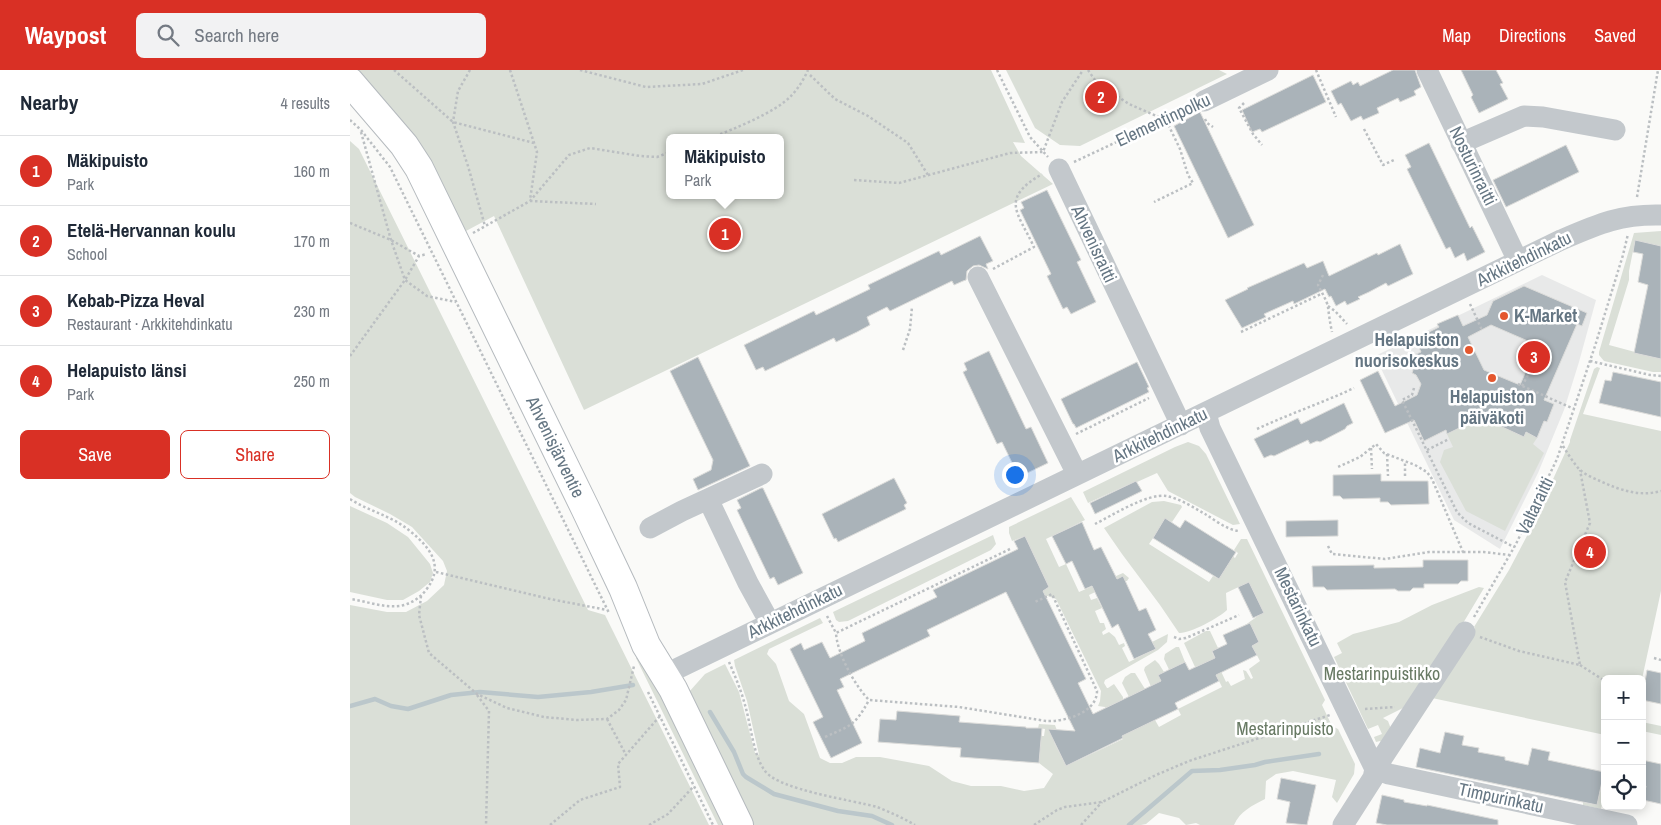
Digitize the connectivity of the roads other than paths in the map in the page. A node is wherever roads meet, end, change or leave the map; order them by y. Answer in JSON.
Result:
{"nodes":[{"id":1,"x":1268,"y":70,"type":"edge"},
{"id":2,"x":1427,"y":70,"type":"edge"},
{"id":3,"x":350,"y":82,"type":"edge"},
{"id":4,"x":1204,"y":101,"type":"road end"},
{"id":5,"x":1614,"y":130,"type":"dead end"},
{"id":6,"x":1462,"y":143,"type":"junction"},
{"id":7,"x":1059,"y":169,"type":"road end"},
{"id":8,"x":1661,"y":215,"type":"edge"},
{"id":9,"x":1518,"y":261,"type":"junction"},
{"id":10,"x":978,"y":277,"type":"road end"},
{"id":11,"x":1206,"y":413,"type":"junction"},
{"id":12,"x":1181,"y":425,"type":"junction"},
{"id":13,"x":762,"y":474,"type":"dead end"},
{"id":14,"x":1077,"y":474,"type":"junction"},
{"id":15,"x":708,"y":499,"type":"junction"},
{"id":16,"x":650,"y":528,"type":"dead end"},
{"id":17,"x":770,"y":623,"type":"junction"},
{"id":18,"x":1465,"y":632,"type":"road end"},
{"id":19,"x":650,"y":679,"type":"junction"},
{"id":20,"x":1375,"y":769,"type":"junction"},
{"id":21,"x":738,"y":825,"type":"edge"},
{"id":22,"x":1343,"y":825,"type":"edge"},
{"id":23,"x":1627,"y":825,"type":"edge"}],
"edges":[{"from":1,"to":4,"type":"street","name":"Elementinpolku"},
{"from":2,"to":6,"type":"street","name":"Nosturinraitti"},
{"from":3,"to":19,"type":"main road","name":"Ahvenisjärventie"},
{"from":5,"to":6,"type":"street"},
{"from":6,"to":9,"type":"street","name":"Nosturinraitti"},
{"from":7,"to":12,"type":"street","name":"Ahvenisraitti"},
{"from":8,"to":9,"type":"street","name":"Arkkitehdinkatu"},
{"from":9,"to":11,"type":"street","name":"Arkkitehdinkatu"},
{"from":10,"to":14,"type":"street"},
{"from":11,"to":12,"type":"street","name":"Arkkitehdinkatu"},
{"from":11,"to":20,"type":"street","name":"Mestarinkatu"},
{"from":12,"to":14,"type":"street","name":"Arkkitehdinkatu"},
{"from":13,"to":15,"type":"street"},
{"from":14,"to":17,"type":"street","name":"Arkkitehdinkatu"},
{"from":15,"to":16,"type":"street"},
{"from":15,"to":17,"type":"street"},
{"from":17,"to":19,"type":"street","name":"Arkkitehdinkatu"},
{"from":18,"to":20,"type":"street"},
{"from":19,"to":21,"type":"main road","name":"Ahvenisjärventie"},
{"from":20,"to":22,"type":"street"},
{"from":20,"to":23,"type":"street","name":"Timpurinkatu"}]}
